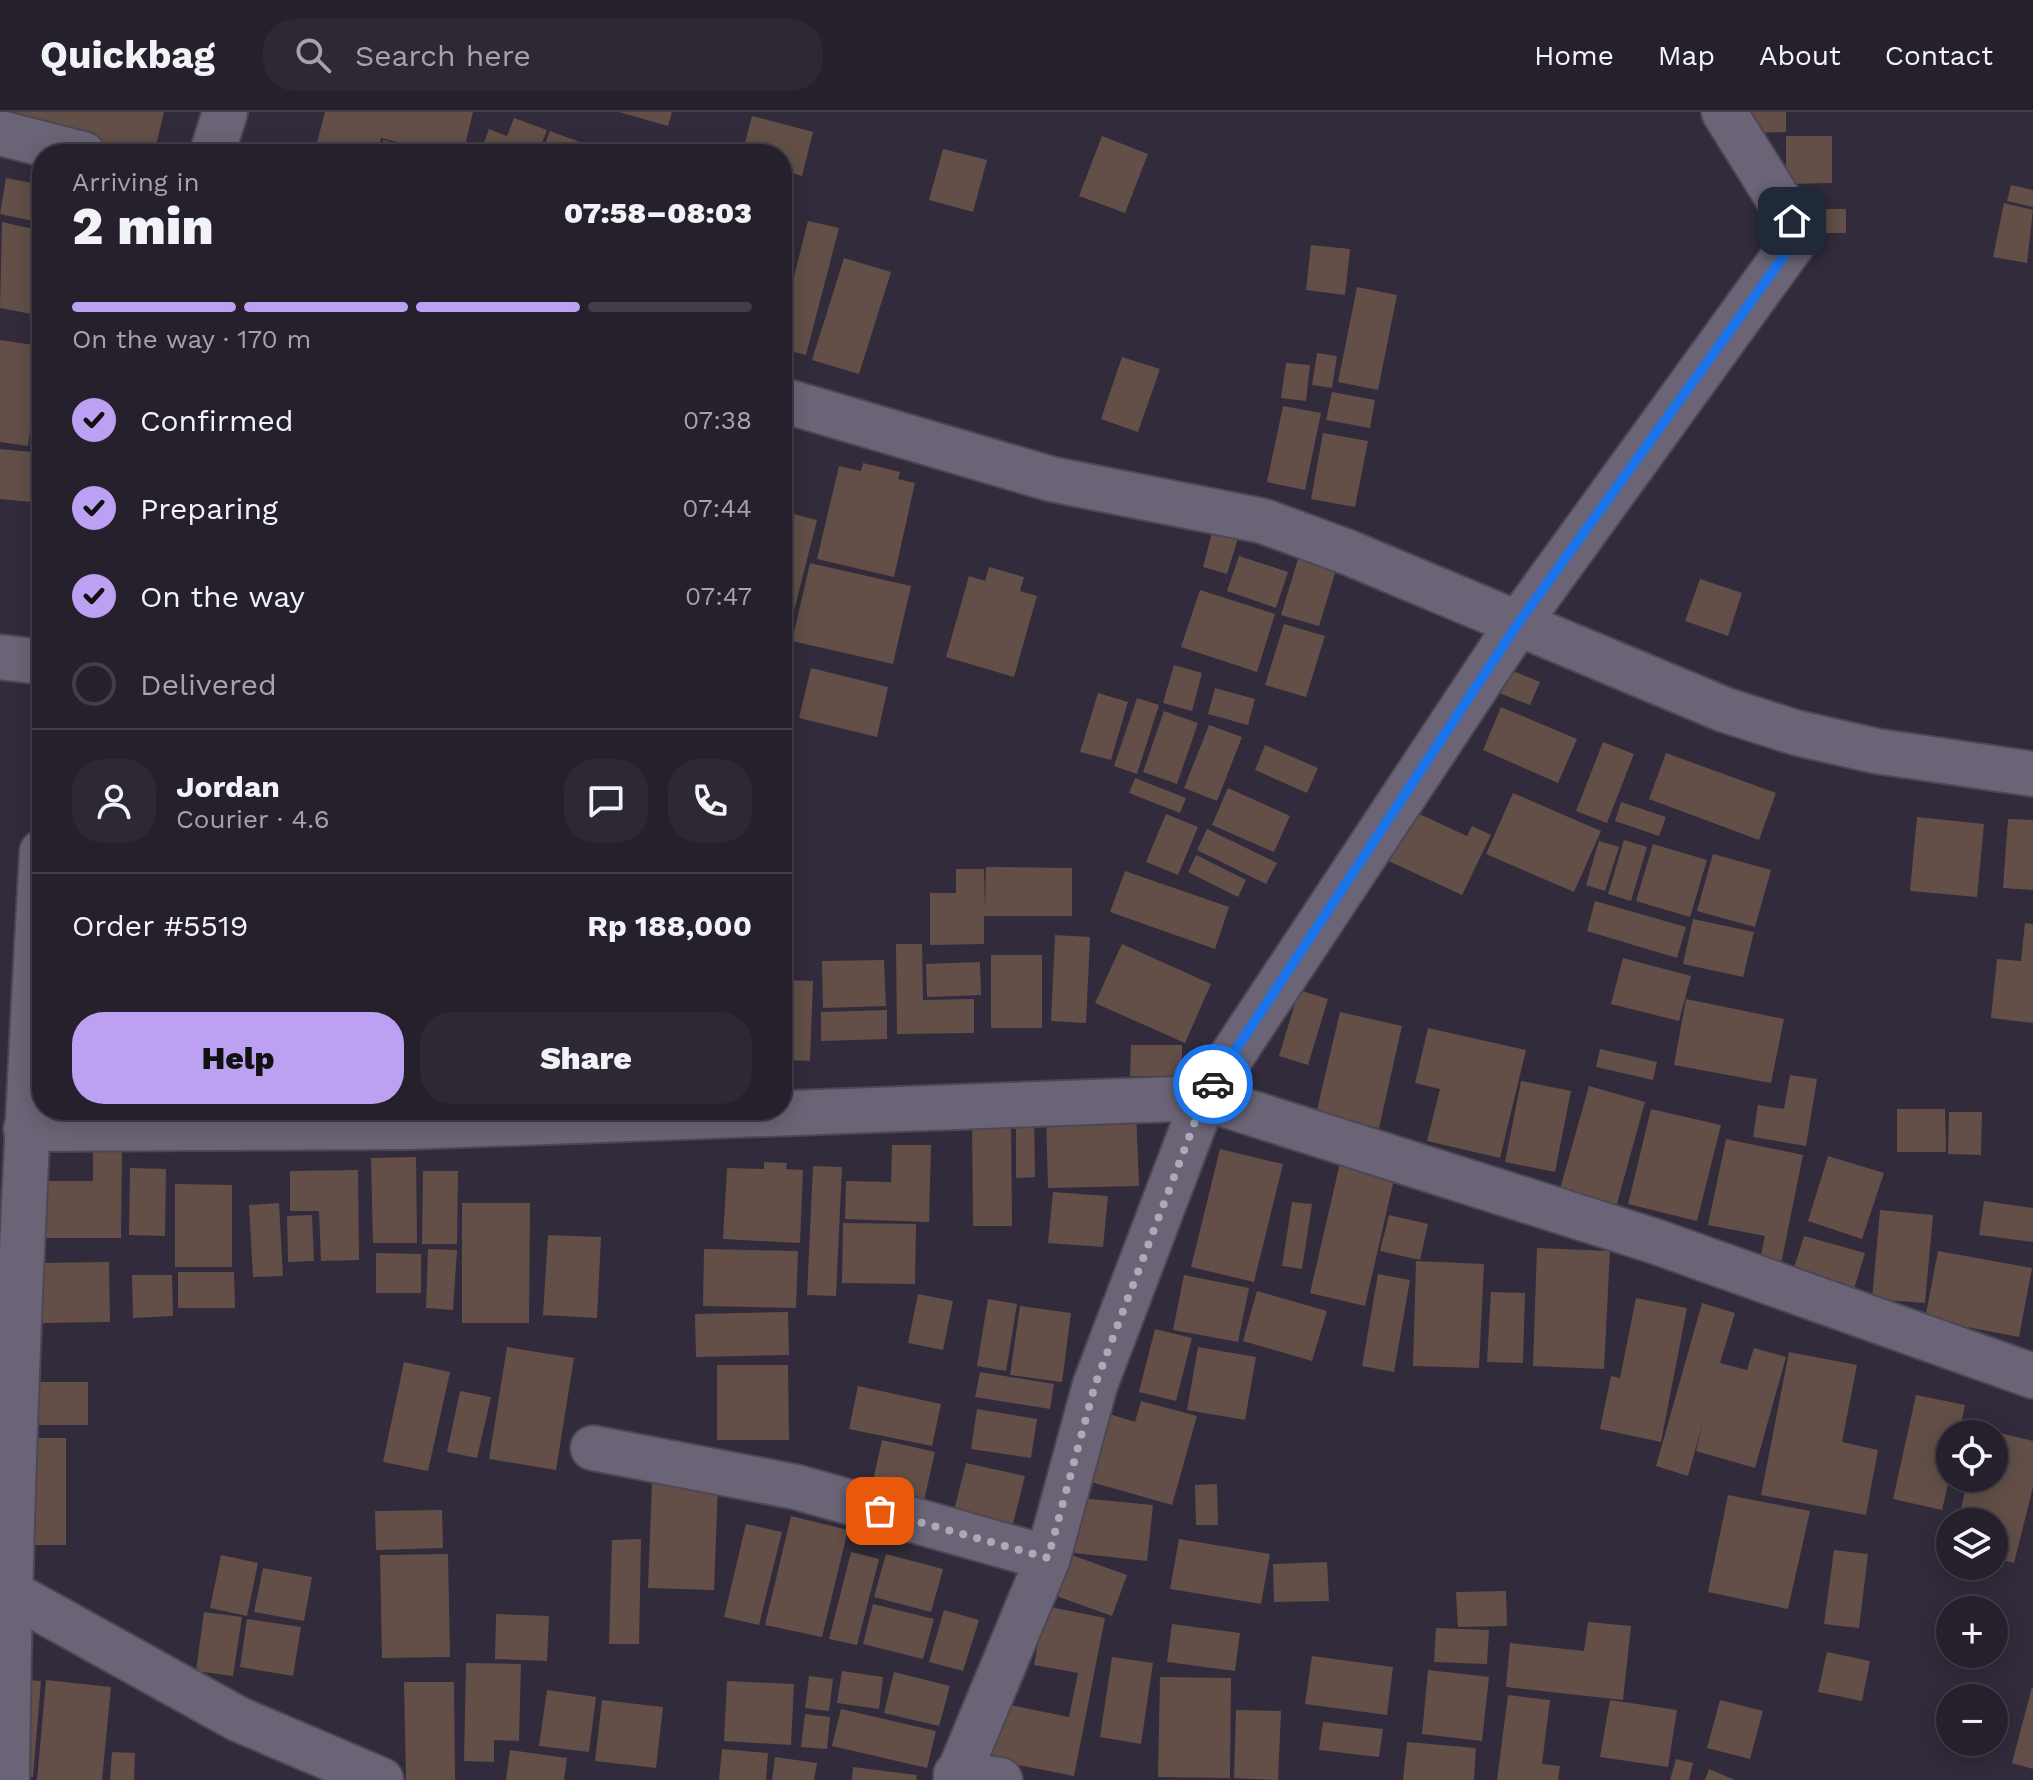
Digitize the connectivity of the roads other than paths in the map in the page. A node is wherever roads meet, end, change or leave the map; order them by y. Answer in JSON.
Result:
{"nodes":[{"id":1,"x":225,"y":112,"type":"edge"},
{"id":2,"x":1724,"y":112,"type":"edge"},
{"id":3,"x":0,"y":133,"type":"edge"},
{"id":4,"x":43,"y":144,"type":"edge"},
{"id":5,"x":215,"y":144,"type":"edge"},
{"id":6,"x":792,"y":403,"type":"edge"},
{"id":7,"x":1517,"y":625,"type":"junction"},
{"id":8,"x":0,"y":657,"type":"edge"},
{"id":9,"x":32,"y":661,"type":"edge"},
{"id":10,"x":2033,"y":774,"type":"edge"},
{"id":11,"x":32,"y":1025,"type":"edge"},
{"id":12,"x":1204,"y":1098,"type":"junction"},
{"id":13,"x":792,"y":1113,"type":"edge"},
{"id":14,"x":591,"y":1120,"type":"edge"},
{"id":15,"x":26,"y":1129,"type":"junction"},
{"id":16,"x":2033,"y":1376,"type":"edge"},
{"id":17,"x":593,"y":1448,"type":"dead end"},
{"id":18,"x":1048,"y":1558,"type":"junction"},
{"id":19,"x":9,"y":1592,"type":"junction"},
{"id":20,"x":956,"y":1777,"type":"edge"},
{"id":21,"x":7,"y":1780,"type":"edge"},
{"id":22,"x":381,"y":1780,"type":"edge"},
{"id":23,"x":1000,"y":1780,"type":"edge"}],
"edges":[{"from":1,"to":5,"type":"street"},
{"from":2,"to":7,"type":"street"},
{"from":3,"to":4,"type":"street"},
{"from":6,"to":7,"type":"street"},
{"from":7,"to":10,"type":"street"},
{"from":7,"to":12,"type":"street"},
{"from":8,"to":9,"type":"street"},
{"from":11,"to":15,"type":"street"},
{"from":12,"to":13,"type":"street"},
{"from":12,"to":16,"type":"street"},
{"from":12,"to":18,"type":"street"},
{"from":14,"to":15,"type":"street"},
{"from":15,"to":19,"type":"street"},
{"from":17,"to":18,"type":"street"},
{"from":18,"to":20,"type":"street"},
{"from":19,"to":21,"type":"street"},
{"from":19,"to":22,"type":"street"},
{"from":20,"to":23,"type":"street"}]}
